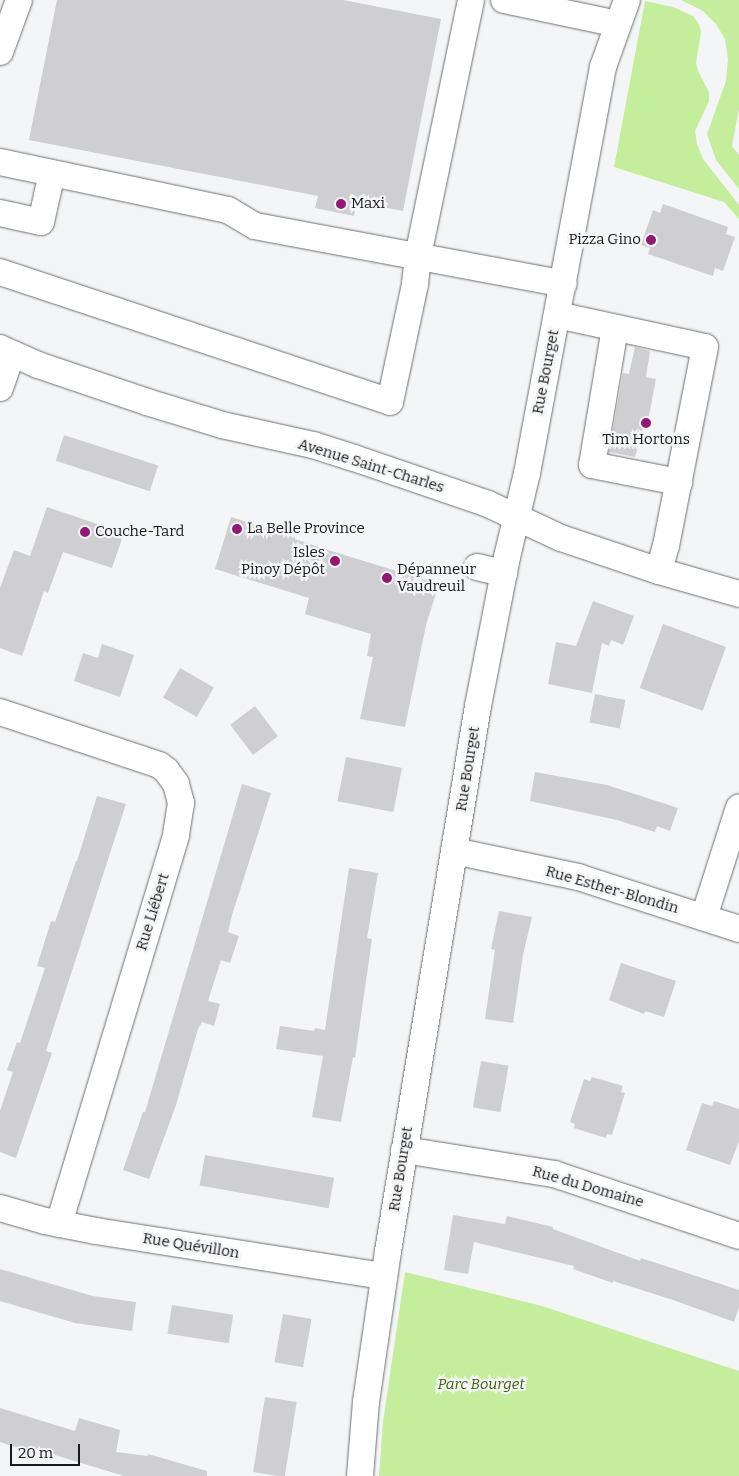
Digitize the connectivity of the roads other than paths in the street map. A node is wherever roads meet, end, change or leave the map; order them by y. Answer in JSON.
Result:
{"nodes":[{"id":1,"x":19,"y":0,"type":"edge"},
{"id":2,"x":471,"y":0,"type":"edge"},
{"id":3,"x":504,"y":0,"type":"edge"},
{"id":4,"x":612,"y":11,"type":"edge"},
{"id":5,"x":0,"y":52,"type":"edge"},
{"id":6,"x":0,"y":162,"type":"edge"},
{"id":7,"x":52,"y":173,"type":"junction"},
{"id":8,"x":0,"y":213,"type":"edge"},
{"id":9,"x":418,"y":256,"type":"junction"},
{"id":10,"x":0,"y":272,"type":"edge"},
{"id":11,"x":564,"y":284,"type":"junction"},
{"id":12,"x":557,"y":315,"type":"junction"},
{"id":13,"x":615,"y":328,"type":"junction"},
{"id":14,"x":6,"y":351,"type":"edge"},
{"id":15,"x":0,"y":388,"type":"edge"},
{"id":16,"x":679,"y":482,"type":"junction"},
{"id":17,"x":516,"y":518,"type":"junction"},
{"id":18,"x":476,"y":567,"type":"dead end"},
{"id":19,"x":660,"y":571,"type":"junction"},
{"id":20,"x":504,"y":574,"type":"junction"},
{"id":21,"x":739,"y":594,"type":"edge"},
{"id":22,"x":0,"y":712,"type":"edge"},
{"id":23,"x":739,"y":807,"type":"edge"},
{"id":24,"x":454,"y":851,"type":"junction"},
{"id":25,"x":704,"y":918,"type":"junction"},
{"id":26,"x":739,"y":929,"type":"edge"},
{"id":27,"x":404,"y":1150,"type":"junction"},
{"id":28,"x":0,"y":1208,"type":"edge"},
{"id":29,"x":58,"y":1224,"type":"junction"},
{"id":30,"x":739,"y":1236,"type":"edge"},
{"id":31,"x":384,"y":1276,"type":"junction"},
{"id":32,"x":360,"y":1476,"type":"edge"}],
"edges":[{"from":1,"to":5,"type":"street"},
{"from":2,"to":9,"type":"street"},
{"from":3,"to":4,"type":"street"},
{"from":4,"to":11,"type":"street","name":"Rue Bourget"},
{"from":6,"to":7,"type":"street"},
{"from":7,"to":8,"type":"street"},
{"from":7,"to":9,"type":"street"},
{"from":9,"to":10,"type":"street"},
{"from":9,"to":11,"type":"street"},
{"from":11,"to":12,"type":"street","name":"Rue Bourget"},
{"from":12,"to":13,"type":"street"},
{"from":12,"to":17,"type":"street","name":"Rue Bourget"},
{"from":13,"to":16,"type":"street"},
{"from":13,"to":16,"type":"street"},
{"from":14,"to":15,"type":"street"},
{"from":14,"to":17,"type":"street","name":"Avenue Saint-Charles"},
{"from":16,"to":19,"type":"street"},
{"from":17,"to":19,"type":"street","name":"Avenue Saint-Charles"},
{"from":17,"to":20,"type":"street","name":"Rue Bourget"},
{"from":18,"to":20,"type":"street"},
{"from":19,"to":21,"type":"street","name":"Avenue Saint-Charles"},
{"from":20,"to":24,"type":"street","name":"Rue Bourget"},
{"from":22,"to":29,"type":"street","name":"Rue Liébert"},
{"from":23,"to":25,"type":"street"},
{"from":24,"to":25,"type":"street","name":"Rue Esther-Blondin"},
{"from":24,"to":27,"type":"street","name":"Rue Bourget"},
{"from":25,"to":26,"type":"street","name":"Rue Esther-Blondin"},
{"from":27,"to":30,"type":"street","name":"Rue du Domaine"},
{"from":27,"to":31,"type":"street","name":"Rue Bourget"},
{"from":28,"to":29,"type":"street","name":"Rue Quévillon"},
{"from":29,"to":31,"type":"street","name":"Rue Quévillon"},
{"from":31,"to":32,"type":"street","name":"Rue Bourget"}]}
